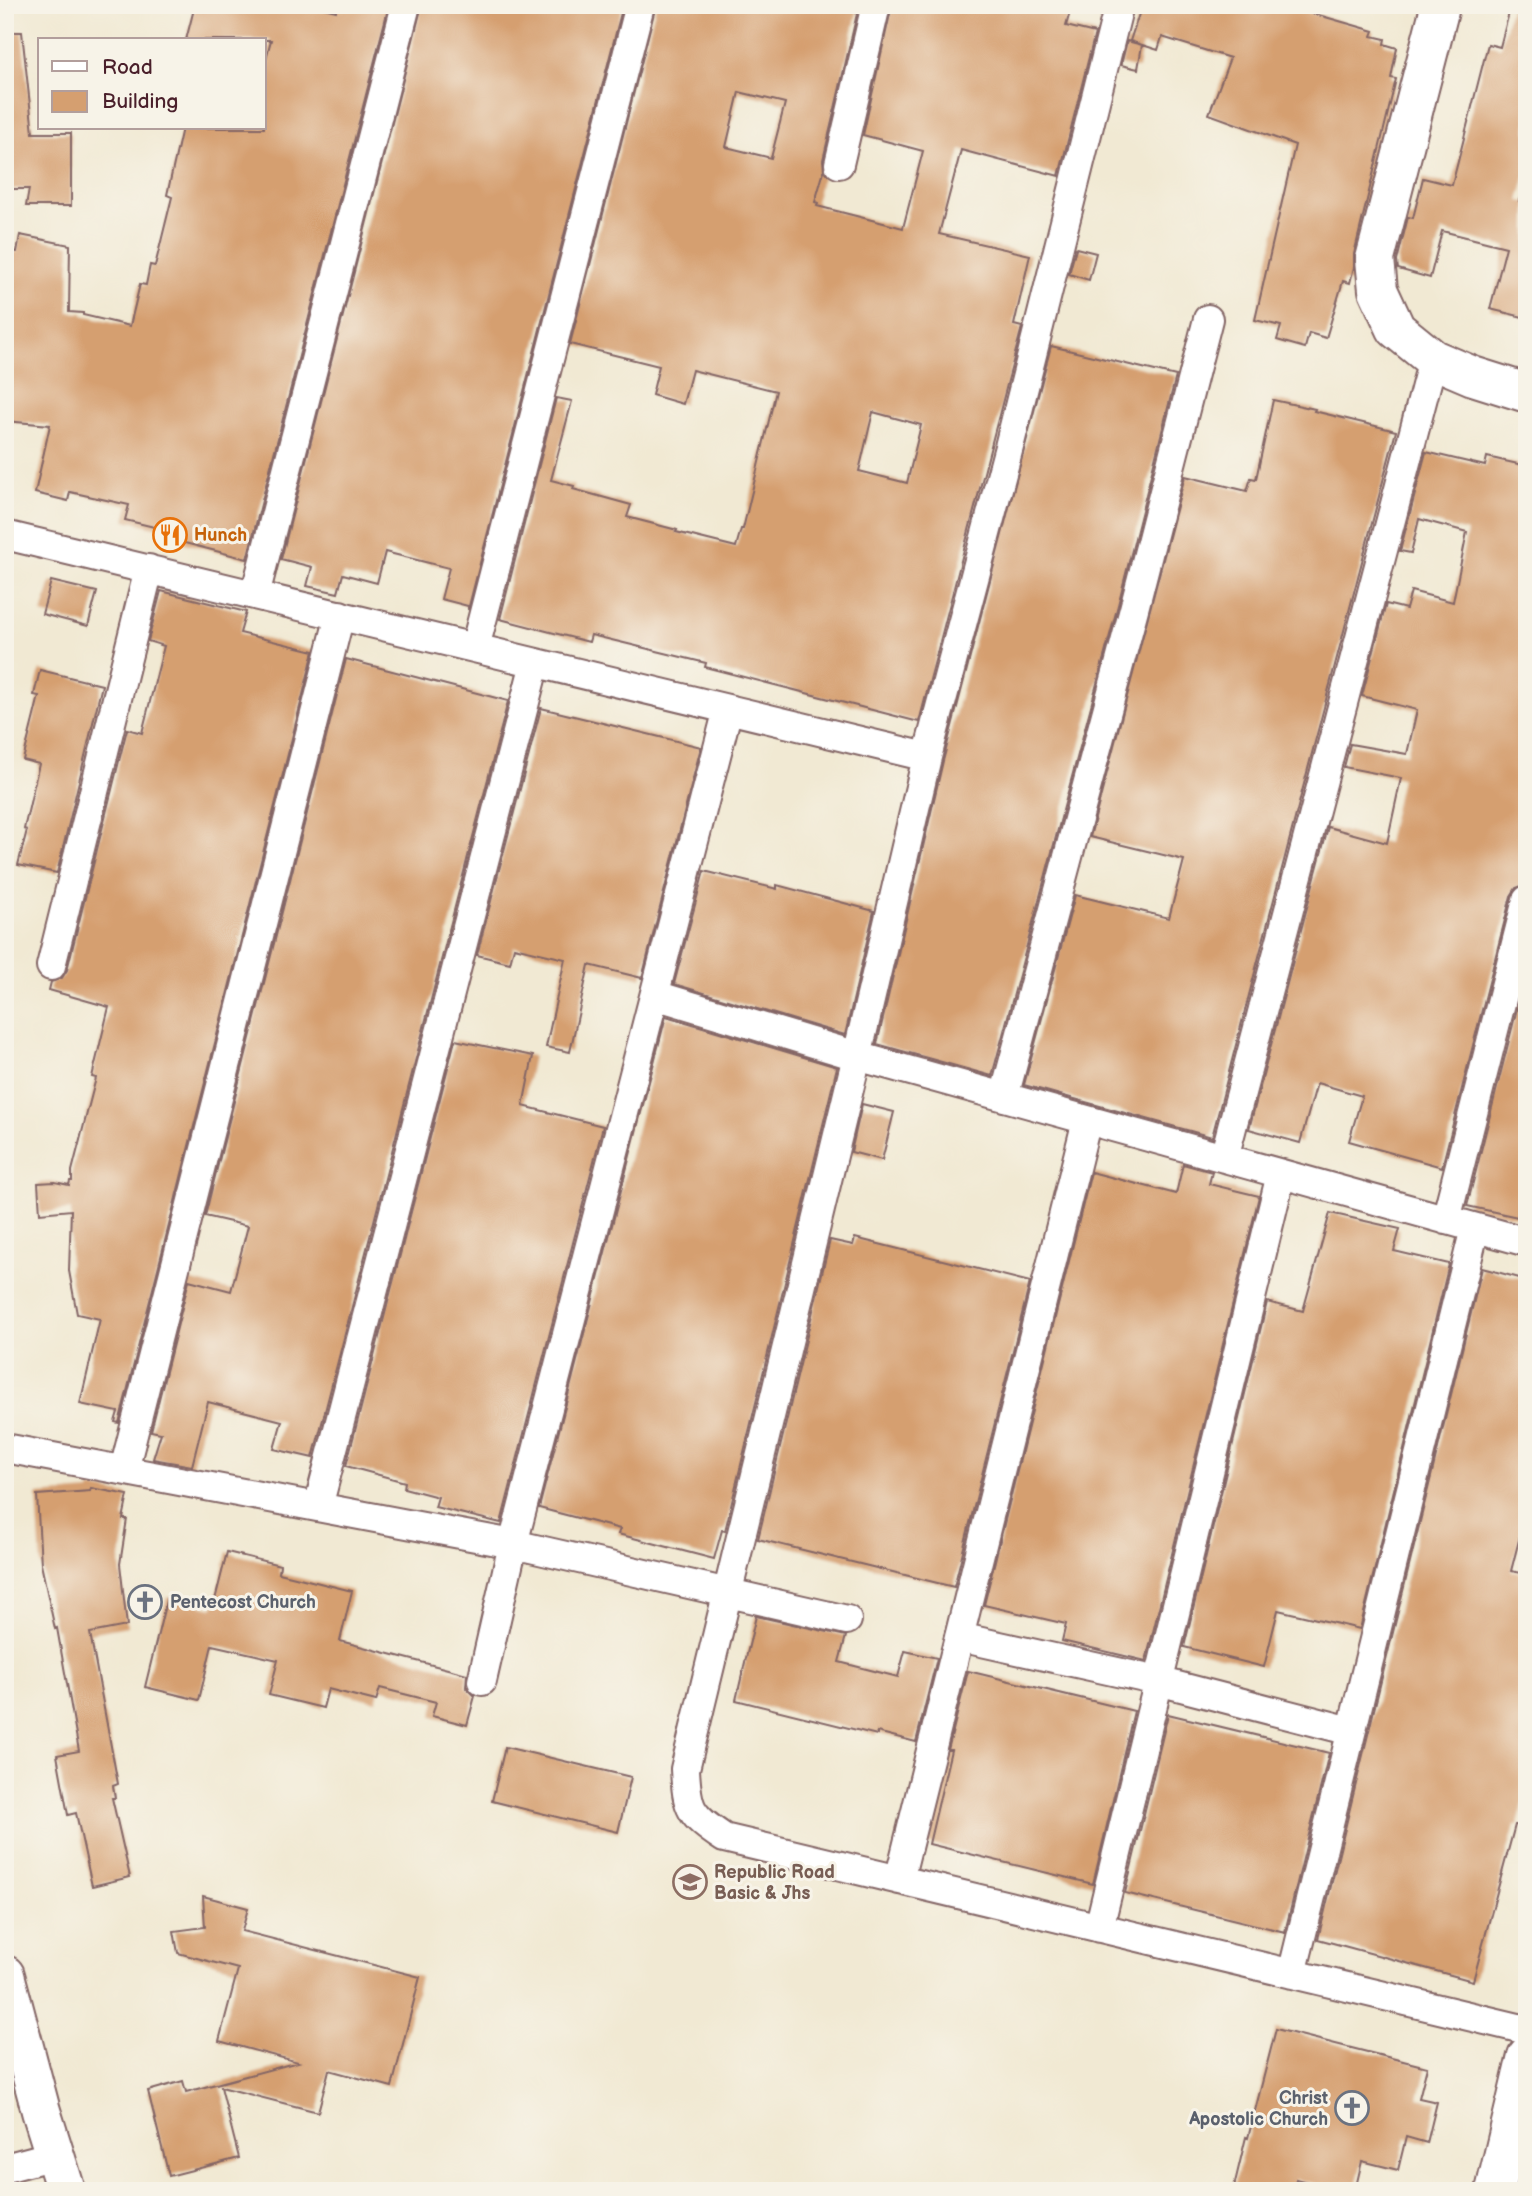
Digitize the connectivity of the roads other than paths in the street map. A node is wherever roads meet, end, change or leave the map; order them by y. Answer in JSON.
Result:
{"nodes":[{"id":1,"x":406,"y":5,"type":"edge"},
{"id":2,"x":640,"y":5,"type":"edge"},
{"id":3,"x":876,"y":5,"type":"edge"},
{"id":4,"x":1119,"y":5,"type":"edge"},
{"id":5,"x":1431,"y":7,"type":"edge"},
{"id":6,"x":839,"y":164,"type":"dead end"},
{"id":7,"x":1208,"y":318,"type":"dead end"},
{"id":8,"x":1433,"y":359,"type":"junction"},
{"id":9,"x":1527,"y":393,"type":"edge"},
{"id":10,"x":5,"y":535,"type":"edge"},
{"id":11,"x":149,"y":569,"type":"junction"},
{"id":12,"x":255,"y":595,"type":"junction"},
{"id":13,"x":340,"y":615,"type":"junction"},
{"id":14,"x":475,"y":648,"type":"junction"},
{"id":15,"x":535,"y":663,"type":"junction"},
{"id":16,"x":729,"y":709,"type":"junction"},
{"id":17,"x":927,"y":757,"type":"junction"},
{"id":18,"x":1527,"y":900,"type":"edge"},
{"id":19,"x":51,"y":966,"type":"dead end"},
{"id":20,"x":654,"y":995,"type":"junction"},
{"id":21,"x":857,"y":1056,"type":"junction"},
{"id":22,"x":1004,"y":1097,"type":"junction"},
{"id":23,"x":1087,"y":1120,"type":"junction"},
{"id":24,"x":1224,"y":1158,"type":"junction"},
{"id":25,"x":1280,"y":1174,"type":"junction"},
{"id":26,"x":1446,"y":1220,"type":"junction"},
{"id":27,"x":1475,"y":1228,"type":"junction"},
{"id":28,"x":1527,"y":1242,"type":"edge"},
{"id":29,"x":5,"y":1448,"type":"edge"},
{"id":30,"x":124,"y":1470,"type":"junction"},
{"id":31,"x":318,"y":1507,"type":"junction"},
{"id":32,"x":513,"y":1544,"type":"junction"},
{"id":33,"x":728,"y":1591,"type":"junction"},
{"id":34,"x":847,"y":1619,"type":"dead end"},
{"id":35,"x":959,"y":1637,"type":"junction"},
{"id":36,"x":482,"y":1681,"type":"dead end"},
{"id":37,"x":1158,"y":1681,"type":"junction"},
{"id":38,"x":1351,"y":1731,"type":"junction"},
{"id":39,"x":899,"y":1880,"type":"junction"},
{"id":40,"x":1099,"y":1928,"type":"junction"},
{"id":41,"x":1292,"y":1974,"type":"junction"},
{"id":42,"x":5,"y":1975,"type":"edge"},
{"id":43,"x":1527,"y":2030,"type":"edge"},
{"id":44,"x":1527,"y":2056,"type":"edge"},
{"id":45,"x":54,"y":2155,"type":"junction"},
{"id":46,"x":5,"y":2168,"type":"edge"},
{"id":47,"x":66,"y":2191,"type":"edge"},
{"id":48,"x":1494,"y":2191,"type":"edge"}],
"edges":[{"from":1,"to":12,"type":"street"},
{"from":2,"to":14,"type":"street"},
{"from":3,"to":6,"type":"street"},
{"from":4,"to":17,"type":"street"},
{"from":5,"to":8,"type":"street"},
{"from":7,"to":22,"type":"street"},
{"from":8,"to":9,"type":"street"},
{"from":8,"to":24,"type":"street"},
{"from":10,"to":11,"type":"street"},
{"from":11,"to":12,"type":"street"},
{"from":11,"to":19,"type":"street"},
{"from":12,"to":13,"type":"street"},
{"from":13,"to":14,"type":"street"},
{"from":13,"to":30,"type":"street"},
{"from":14,"to":15,"type":"street"},
{"from":15,"to":16,"type":"street"},
{"from":15,"to":31,"type":"street"},
{"from":16,"to":17,"type":"street"},
{"from":16,"to":20,"type":"street"},
{"from":17,"to":21,"type":"street"},
{"from":18,"to":26,"type":"street"},
{"from":20,"to":21,"type":"street"},
{"from":20,"to":32,"type":"street"},
{"from":21,"to":22,"type":"street"},
{"from":21,"to":33,"type":"street"},
{"from":22,"to":23,"type":"street"},
{"from":23,"to":24,"type":"street"},
{"from":23,"to":35,"type":"street"},
{"from":24,"to":25,"type":"street"},
{"from":25,"to":26,"type":"street"},
{"from":25,"to":37,"type":"street"},
{"from":26,"to":27,"type":"street"},
{"from":27,"to":28,"type":"street"},
{"from":27,"to":38,"type":"street"},
{"from":29,"to":30,"type":"street"},
{"from":30,"to":31,"type":"street"},
{"from":31,"to":32,"type":"street"},
{"from":32,"to":33,"type":"street"},
{"from":32,"to":36,"type":"street"},
{"from":33,"to":34,"type":"street"},
{"from":33,"to":39,"type":"street"},
{"from":35,"to":37,"type":"street"},
{"from":35,"to":39,"type":"street"},
{"from":37,"to":38,"type":"street"},
{"from":37,"to":40,"type":"street"},
{"from":38,"to":41,"type":"street"},
{"from":39,"to":40,"type":"street"},
{"from":40,"to":41,"type":"street"},
{"from":41,"to":43,"type":"street"},
{"from":42,"to":45,"type":"street"},
{"from":44,"to":48,"type":"street"},
{"from":45,"to":46,"type":"street"},
{"from":45,"to":47,"type":"street"}]}
